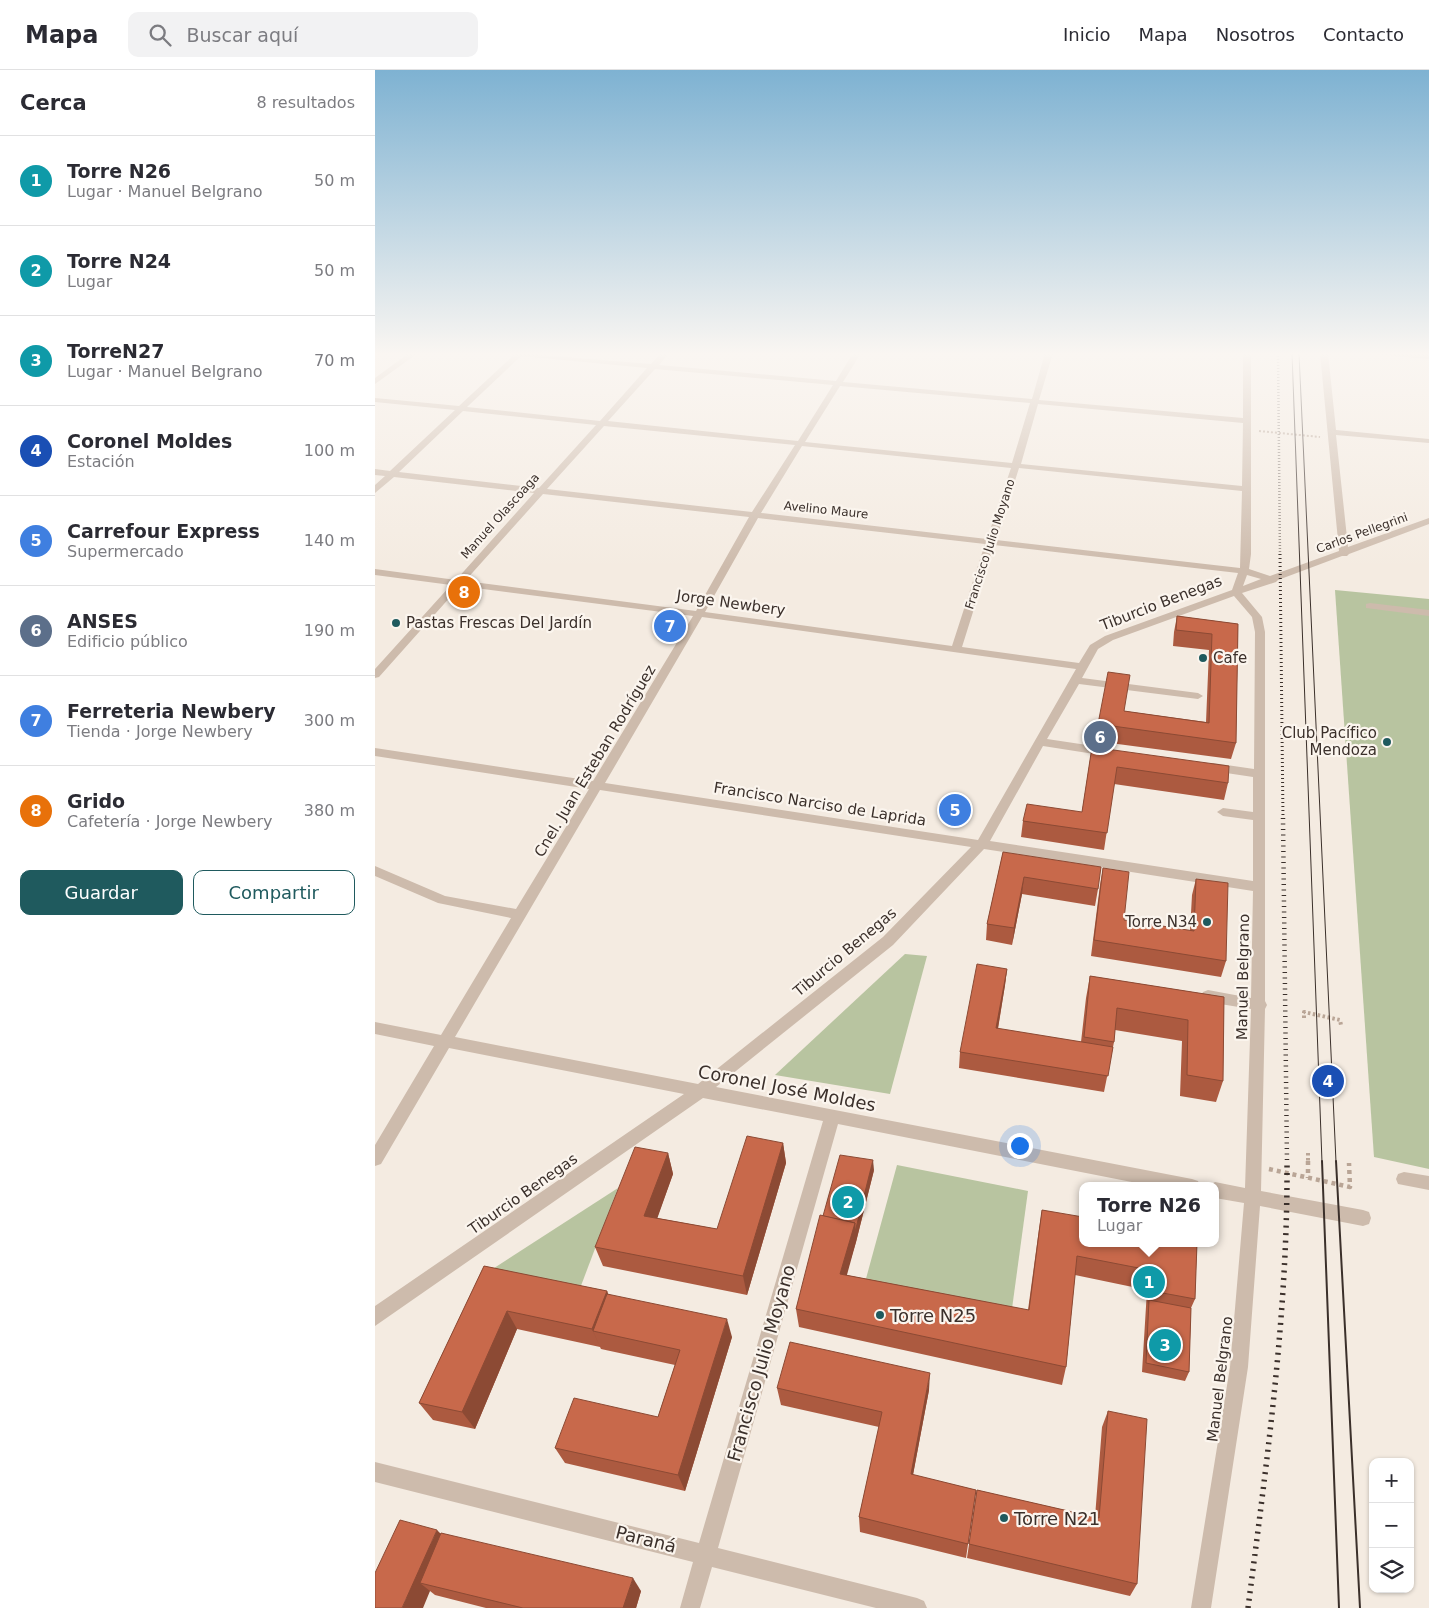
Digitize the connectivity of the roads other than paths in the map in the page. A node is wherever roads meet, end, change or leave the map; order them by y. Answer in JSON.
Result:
{"nodes":[{"id":1,"x":445,"y":425,"type":"edge"},
{"id":2,"x":600,"y":425,"type":"edge"},
{"id":3,"x":620,"y":425,"type":"edge"},
{"id":4,"x":811,"y":425,"type":"edge"},
{"id":5,"x":1027,"y":425,"type":"edge"},
{"id":6,"x":1246,"y":425,"type":"edge"},
{"id":7,"x":1331,"y":425,"type":"edge"},
{"id":8,"x":1332,"y":435,"type":"junction"},
{"id":9,"x":1429,"y":441,"type":"edge"},
{"id":10,"x":800,"y":443,"type":"junction"},
{"id":11,"x":1016,"y":465,"type":"junction"},
{"id":12,"x":375,"y":472,"type":"edge"},
{"id":13,"x":392,"y":474,"type":"junction"},
{"id":14,"x":1245,"y":489,"type":"junction"},
{"id":15,"x":375,"y":490,"type":"edge"},
{"id":16,"x":539,"y":490,"type":"junction"},
{"id":17,"x":755,"y":515,"type":"junction"},
{"id":18,"x":1429,"y":522,"type":"edge"},
{"id":19,"x":991,"y":541,"type":"junction"},
{"id":20,"x":1344,"y":554,"type":"junction"},
{"id":21,"x":1304,"y":568,"type":"joint"},
{"id":22,"x":1244,"y":571,"type":"junction"},
{"id":23,"x":375,"y":572,"type":"edge"},
{"id":24,"x":1273,"y":580,"type":"junction"},
{"id":25,"x":457,"y":582,"type":"junction"},
{"id":26,"x":1236,"y":592,"type":"junction"},
{"id":27,"x":1369,"y":606,"type":"dead end"},
{"id":28,"x":1429,"y":613,"type":"edge"},
{"id":29,"x":699,"y":614,"type":"junction"},
{"id":30,"x":956,"y":649,"type":"junction"},
{"id":31,"x":1083,"y":667,"type":"junction"},
{"id":32,"x":375,"y":675,"type":"edge"},
{"id":33,"x":1075,"y":680,"type":"junction"},
{"id":34,"x":1198,"y":696,"type":"dead end"},
{"id":35,"x":1040,"y":742,"type":"junction"},
{"id":36,"x":375,"y":752,"type":"edge"},
{"id":37,"x":1116,"y":753,"type":"edge"},
{"id":38,"x":1202,"y":766,"type":"edge"},
{"id":39,"x":1259,"y":774,"type":"junction"},
{"id":40,"x":597,"y":787,"type":"junction"},
{"id":41,"x":1223,"y":812,"type":"dead end"},
{"id":42,"x":1259,"y":817,"type":"junction"},
{"id":43,"x":982,"y":844,"type":"junction"},
{"id":44,"x":375,"y":871,"type":"edge"},
{"id":45,"x":1261,"y":887,"type":"junction"},
{"id":46,"x":520,"y":915,"type":"junction"},
{"id":47,"x":1195,"y":994,"type":"edge"},
{"id":48,"x":1260,"y":1005,"type":"junction"},
{"id":49,"x":375,"y":1028,"type":"edge"},
{"id":50,"x":446,"y":1042,"type":"junction"},
{"id":51,"x":699,"y":1092,"type":"junction"},
{"id":52,"x":832,"y":1118,"type":"junction"},
{"id":53,"x":375,"y":1159,"type":"edge"},
{"id":54,"x":1404,"y":1178,"type":"dead end"},
{"id":55,"x":1171,"y":1182,"type":"edge"},
{"id":56,"x":1429,"y":1183,"type":"edge"},
{"id":57,"x":1219,"y":1191,"type":"edge"},
{"id":58,"x":1253,"y":1197,"type":"junction"},
{"id":59,"x":1363,"y":1218,"type":"dead end"},
{"id":60,"x":375,"y":1317,"type":"edge"},
{"id":61,"x":375,"y":1472,"type":"edge"},
{"id":62,"x":706,"y":1554,"type":"junction"},
{"id":63,"x":690,"y":1608,"type":"edge"},
{"id":64,"x":917,"y":1608,"type":"edge"},
{"id":65,"x":1201,"y":1608,"type":"edge"}],
"edges":[{"from":1,"to":13,"type":"street"},
{"from":2,"to":16,"type":"street","name":"Manuel Olascoaga"},
{"from":3,"to":10,"type":"street"},
{"from":4,"to":10,"type":"street","name":"Cnel. Juan Esteban Rodríguez"},
{"from":5,"to":11,"type":"street","name":"Francisco Julio Moyano"},
{"from":6,"to":14,"type":"street"},
{"from":7,"to":8,"type":"street"},
{"from":8,"to":9,"type":"street"},
{"from":8,"to":20,"type":"street"},
{"from":10,"to":11,"type":"street"},
{"from":10,"to":17,"type":"street","name":"Cnel. Juan Esteban Rodríguez"},
{"from":11,"to":14,"type":"street"},
{"from":11,"to":19,"type":"street","name":"Francisco Julio Moyano"},
{"from":12,"to":13,"type":"street","name":"Avelino Maure"},
{"from":13,"to":15,"type":"street"},
{"from":13,"to":16,"type":"street","name":"Avelino Maure"},
{"from":14,"to":22,"type":"street"},
{"from":16,"to":17,"type":"street","name":"Avelino Maure"},
{"from":16,"to":25,"type":"street","name":"Manuel Olascoaga"},
{"from":17,"to":19,"type":"street","name":"Avelino Maure"},
{"from":17,"to":29,"type":"street","name":"Cnel. Juan Esteban Rodríguez"},
{"from":18,"to":20,"type":"street","name":"Carlos Pellegrini"},
{"from":19,"to":22,"type":"street","name":"Avelino Maure"},
{"from":19,"to":30,"type":"street","name":"Francisco Julio Moyano"},
{"from":20,"to":21,"type":"street","name":"Carlos Pellegrini"},
{"from":21,"to":24,"type":"street","name":"Tiburcio Benegas"},
{"from":22,"to":24,"type":"street","name":"Avelino Maure"},
{"from":22,"to":26,"type":"street"},
{"from":23,"to":25,"type":"street","name":"Jorge Newbery"},
{"from":24,"to":26,"type":"street","name":"Tiburcio Benegas"},
{"from":25,"to":29,"type":"street","name":"Jorge Newbery"},
{"from":25,"to":32,"type":"street","name":"Manuel Olascoaga"},
{"from":26,"to":31,"type":"street","name":"Tiburcio Benegas"},
{"from":26,"to":39,"type":"street","name":"Manuel Belgrano"},
{"from":27,"to":28,"type":"street"},
{"from":29,"to":30,"type":"street","name":"Jorge Newbery"},
{"from":29,"to":40,"type":"street","name":"Cnel. Juan Esteban Rodríguez"},
{"from":30,"to":31,"type":"street","name":"Jorge Newbery"},
{"from":31,"to":33,"type":"street","name":"Tiburcio Benegas"},
{"from":33,"to":34,"type":"street"},
{"from":33,"to":35,"type":"street","name":"Tiburcio Benegas"},
{"from":35,"to":37,"type":"street"},
{"from":35,"to":43,"type":"street","name":"Tiburcio Benegas"},
{"from":36,"to":40,"type":"street","name":"Francisco Narciso de Laprida"},
{"from":38,"to":39,"type":"street"},
{"from":39,"to":42,"type":"street","name":"Manuel Belgrano"},
{"from":40,"to":43,"type":"street","name":"Francisco Narciso de Laprida"},
{"from":40,"to":46,"type":"street","name":"Cnel. Juan Esteban Rodríguez"},
{"from":41,"to":42,"type":"street"},
{"from":42,"to":45,"type":"street","name":"Manuel Belgrano"},
{"from":43,"to":45,"type":"street","name":"Francisco Narciso de Laprida"},
{"from":43,"to":51,"type":"street","name":"Tiburcio Benegas"},
{"from":44,"to":46,"type":"street"},
{"from":45,"to":48,"type":"street","name":"Manuel Belgrano"},
{"from":46,"to":50,"type":"street","name":"Cnel. Juan Esteban Rodríguez"},
{"from":47,"to":48,"type":"street"},
{"from":48,"to":58,"type":"street","name":"Manuel Belgrano"},
{"from":49,"to":50,"type":"street","name":"Coronel José Moldes"},
{"from":50,"to":51,"type":"street","name":"Coronel José Moldes"},
{"from":50,"to":53,"type":"street","name":"Cnel. Juan Esteban Rodríguez"},
{"from":51,"to":52,"type":"street","name":"Coronel José Moldes"},
{"from":51,"to":60,"type":"street","name":"Tiburcio Benegas"},
{"from":52,"to":55,"type":"street","name":"Coronel José Moldes"},
{"from":52,"to":62,"type":"street","name":"Francisco Julio Moyano"},
{"from":54,"to":56,"type":"street"},
{"from":57,"to":58,"type":"street"},
{"from":58,"to":59,"type":"street"},
{"from":58,"to":65,"type":"street","name":"Manuel Belgrano"},
{"from":61,"to":62,"type":"street","name":"Paraná"},
{"from":62,"to":63,"type":"street","name":"Francisco Julio Moyano"},
{"from":62,"to":64,"type":"street","name":"Paraná"}]}
